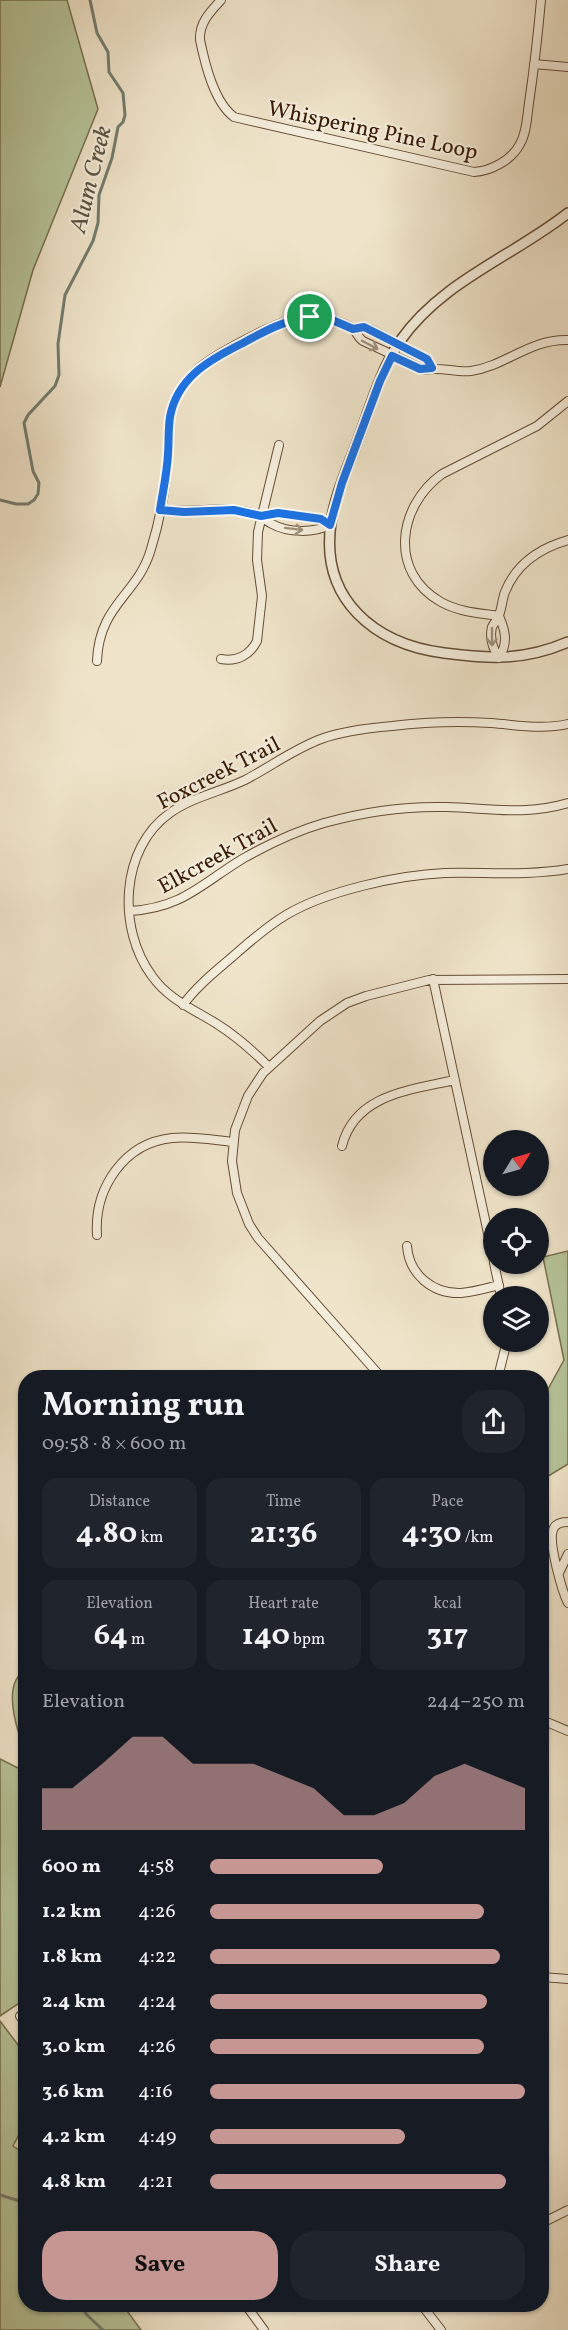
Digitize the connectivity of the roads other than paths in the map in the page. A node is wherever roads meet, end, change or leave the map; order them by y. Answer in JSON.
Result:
{"nodes":[{"id":1,"x":221,"y":0,"type":"edge"},
{"id":2,"x":541,"y":0,"type":"edge"},
{"id":3,"x":534,"y":64,"type":"junction"},
{"id":4,"x":568,"y":67,"type":"edge"},
{"id":5,"x":568,"y":213,"type":"edge"},
{"id":6,"x":353,"y":329,"type":"junction"},
{"id":7,"x":568,"y":340,"type":"edge"},
{"id":8,"x":398,"y":344,"type":"junction"},
{"id":9,"x":392,"y":356,"type":"junction"},
{"id":10,"x":432,"y":368,"type":"junction"},
{"id":11,"x":568,"y":401,"type":"edge"},
{"id":12,"x":279,"y":445,"type":"dead end"},
{"id":13,"x":160,"y":510,"type":"junction"},
{"id":14,"x":261,"y":516,"type":"junction"},
{"id":15,"x":330,"y":525,"type":"junction"},
{"id":16,"x":568,"y":540,"type":"edge"},
{"id":17,"x":499,"y":616,"type":"junction"},
{"id":18,"x":568,"y":642,"type":"edge"},
{"id":19,"x":499,"y":658,"type":"junction"},
{"id":20,"x":221,"y":659,"type":"dead end"},
{"id":21,"x":97,"y":661,"type":"dead end"},
{"id":22,"x":568,"y":724,"type":"edge"},
{"id":23,"x":568,"y":803,"type":"edge"},
{"id":24,"x":568,"y":869,"type":"edge"},
{"id":25,"x":130,"y":911,"type":"junction"},
{"id":26,"x":568,"y":979,"type":"edge"},
{"id":27,"x":433,"y":980,"type":"junction"},
{"id":28,"x":183,"y":1005,"type":"junction"},
{"id":29,"x":269,"y":1067,"type":"junction"},
{"id":30,"x":455,"y":1080,"type":"junction"},
{"id":31,"x":233,"y":1142,"type":"junction"},
{"id":32,"x":342,"y":1146,"type":"dead end"},
{"id":33,"x":483,"y":1211,"type":"edge"},
{"id":34,"x":97,"y":1234,"type":"dead end"},
{"id":35,"x":407,"y":1246,"type":"dead end"},
{"id":36,"x":497,"y":1274,"type":"edge"},
{"id":37,"x":499,"y":1285,"type":"joint"},
{"id":38,"x":504,"y":1352,"type":"edge"},
{"id":39,"x":375,"y":1370,"type":"edge"},
{"id":40,"x":500,"y":1370,"type":"edge"},
{"id":41,"x":568,"y":1522,"type":"edge"},
{"id":42,"x":568,"y":1554,"type":"edge"},
{"id":43,"x":559,"y":1573,"type":"junction"},
{"id":44,"x":568,"y":1603,"type":"edge"},
{"id":45,"x":549,"y":1722,"type":"edge"},
{"id":46,"x":568,"y":1731,"type":"edge"},
{"id":47,"x":549,"y":1977,"type":"edge"},
{"id":48,"x":568,"y":1978,"type":"edge"},
{"id":49,"x":568,"y":2210,"type":"edge"},
{"id":50,"x":549,"y":2220,"type":"edge"},
{"id":51,"x":250,"y":2312,"type":"edge"},
{"id":52,"x":427,"y":2312,"type":"edge"},
{"id":53,"x":264,"y":2330,"type":"edge"},
{"id":54,"x":441,"y":2330,"type":"edge"}],
"edges":[{"from":1,"to":3,"type":"street","name":"Whispering Pine Loop"},
{"from":2,"to":3,"type":"street","name":"Whispering Pine Loop"},
{"from":3,"to":4,"type":"street"},
{"from":5,"to":8,"type":"street"},
{"from":6,"to":8,"type":"street"},
{"from":6,"to":9,"type":"street","one_way":true},
{"from":6,"to":13,"type":"street"},
{"from":7,"to":10,"type":"street"},
{"from":8,"to":9,"type":"street"},
{"from":8,"to":10,"type":"street"},
{"from":9,"to":10,"type":"street"},
{"from":9,"to":15,"type":"street"},
{"from":11,"to":17,"type":"street"},
{"from":12,"to":14,"type":"street"},
{"from":13,"to":14,"type":"street"},
{"from":13,"to":21,"type":"street"},
{"from":14,"to":15,"type":"street"},
{"from":14,"to":15,"type":"street","one_way":true},
{"from":14,"to":20,"type":"street"},
{"from":15,"to":19,"type":"street"},
{"from":16,"to":17,"type":"street"},
{"from":17,"to":19,"type":"street"},
{"from":17,"to":19,"type":"street","one_way":true},
{"from":18,"to":19,"type":"street"},
{"from":22,"to":25,"type":"street","name":"Foxcreek Trail"},
{"from":23,"to":25,"type":"street","name":"Elkcreek Trail"},
{"from":24,"to":28,"type":"street"},
{"from":25,"to":28,"type":"street","name":"Foxcreek Trail"},
{"from":26,"to":27,"type":"street"},
{"from":27,"to":29,"type":"street"},
{"from":27,"to":30,"type":"street"},
{"from":28,"to":29,"type":"street","name":"Foxcreek Trail"},
{"from":29,"to":31,"type":"street"},
{"from":30,"to":32,"type":"street"},
{"from":30,"to":33,"type":"street"},
{"from":31,"to":34,"type":"street"},
{"from":31,"to":39,"type":"street"},
{"from":35,"to":37,"type":"street"},
{"from":36,"to":37,"type":"street"},
{"from":38,"to":40,"type":"street"},
{"from":41,"to":43,"type":"street"},
{"from":42,"to":43,"type":"street"},
{"from":43,"to":44,"type":"street"},
{"from":45,"to":46,"type":"street"},
{"from":47,"to":48,"type":"street"},
{"from":49,"to":50,"type":"street"},
{"from":51,"to":53,"type":"street"},
{"from":52,"to":54,"type":"street"}]}
